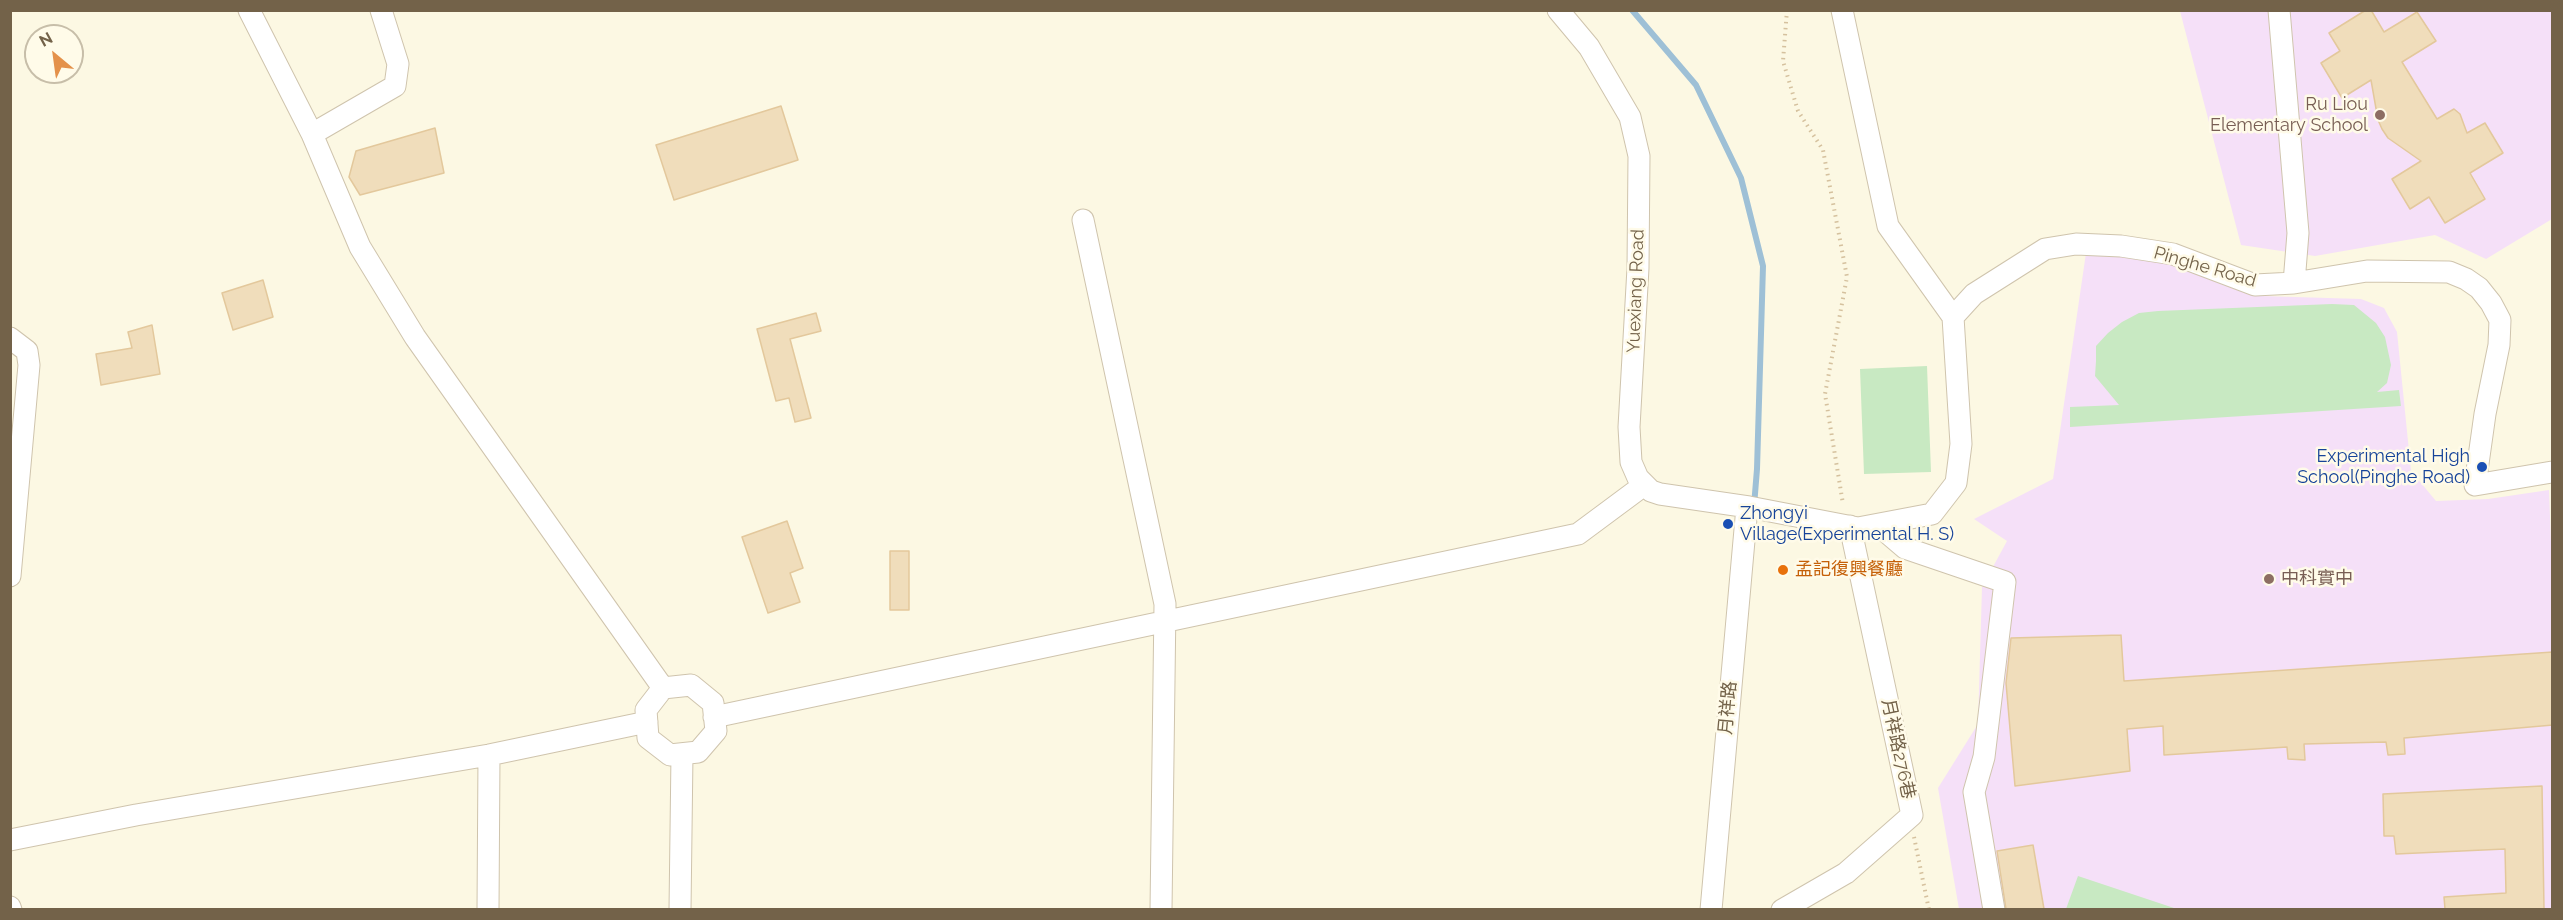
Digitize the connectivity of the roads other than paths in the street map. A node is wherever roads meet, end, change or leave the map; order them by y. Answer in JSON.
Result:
{"nodes":[{"id":1,"x":249,"y":10,"type":"edge"},
{"id":2,"x":381,"y":10,"type":"edge"},
{"id":3,"x":1558,"y":10,"type":"edge"},
{"id":4,"x":1842,"y":10,"type":"edge"},
{"id":5,"x":2279,"y":10,"type":"edge"},
{"id":6,"x":312,"y":134,"type":"junction"},
{"id":7,"x":1083,"y":220,"type":"dead end"},
{"id":8,"x":2294,"y":283,"type":"junction"},
{"id":9,"x":1953,"y":317,"type":"junction"},
{"id":10,"x":10,"y":338,"type":"edge"},
{"id":11,"x":2553,"y":472,"type":"edge"},
{"id":12,"x":1644,"y":484,"type":"junction"},
{"id":13,"x":1752,"y":508,"type":"junction"},
{"id":14,"x":1878,"y":525,"type":"junction"},
{"id":15,"x":1848,"y":526,"type":"junction"},
{"id":16,"x":10,"y":576,"type":"edge"},
{"id":17,"x":1165,"y":621,"type":"junction"},
{"id":18,"x":663,"y":688,"type":"junction"},
{"id":19,"x":714,"y":717,"type":"junction"},
{"id":20,"x":647,"y":722,"type":"junction"},
{"id":21,"x":682,"y":754,"type":"junction"},
{"id":22,"x":489,"y":755,"type":"junction"},
{"id":23,"x":10,"y":840,"type":"edge"},
{"id":24,"x":488,"y":909,"type":"edge"},
{"id":25,"x":680,"y":909,"type":"edge"},
{"id":26,"x":1161,"y":909,"type":"edge"},
{"id":27,"x":1711,"y":909,"type":"edge"},
{"id":28,"x":1782,"y":909,"type":"edge"},
{"id":29,"x":1994,"y":909,"type":"edge"}],
"edges":[{"from":1,"to":6,"type":"street"},
{"from":2,"to":6,"type":"street"},
{"from":3,"to":12,"type":"street","name":"Yuexiang Road"},
{"from":4,"to":9,"type":"street"},
{"from":5,"to":8,"type":"street"},
{"from":6,"to":18,"type":"street"},
{"from":7,"to":17,"type":"street"},
{"from":8,"to":9,"type":"street","name":"Pinghe Road"},
{"from":8,"to":11,"type":"street","name":"Pinghe Road"},
{"from":9,"to":14,"type":"street"},
{"from":10,"to":16,"type":"street"},
{"from":12,"to":13,"type":"street"},
{"from":12,"to":17,"type":"street"},
{"from":13,"to":15,"type":"street"},
{"from":13,"to":27,"type":"street","name":"月祥路"},
{"from":14,"to":15,"type":"street"},
{"from":14,"to":29,"type":"street"},
{"from":15,"to":28,"type":"street","name":"月祥路276巷"},
{"from":17,"to":19,"type":"street"},
{"from":17,"to":26,"type":"street"},
{"from":18,"to":19,"type":"street"},
{"from":18,"to":20,"type":"street"},
{"from":19,"to":21,"type":"street"},
{"from":20,"to":21,"type":"street"},
{"from":20,"to":22,"type":"street"},
{"from":21,"to":25,"type":"street"},
{"from":22,"to":23,"type":"street"},
{"from":22,"to":24,"type":"street"}]}
